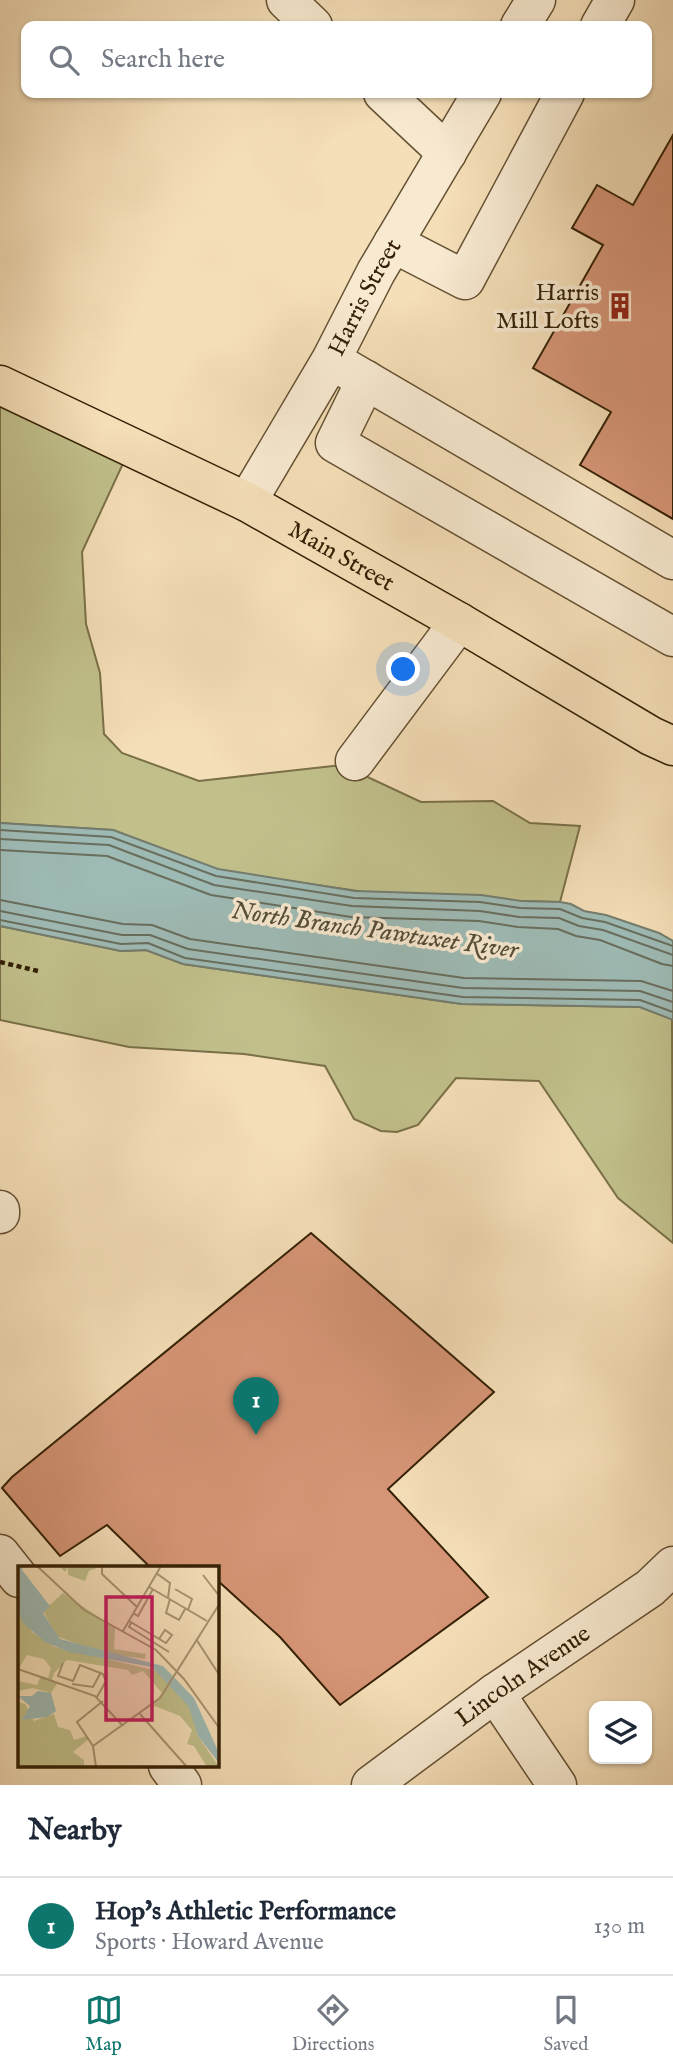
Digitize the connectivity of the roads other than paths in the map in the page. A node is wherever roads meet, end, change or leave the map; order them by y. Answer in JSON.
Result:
{"nodes":[{"id":1,"x":286,"y":0,"type":"edge"},
{"id":2,"x":536,"y":0,"type":"edge"},
{"id":3,"x":614,"y":0,"type":"edge"},
{"id":4,"x":308,"y":21,"type":"edge"},
{"id":5,"x":523,"y":21,"type":"edge"},
{"id":6,"x":603,"y":21,"type":"edge"},
{"id":7,"x":388,"y":98,"type":"edge"},
{"id":8,"x":479,"y":98,"type":"edge"},
{"id":9,"x":562,"y":98,"type":"edge"},
{"id":10,"x":447,"y":153,"type":"junction"},
{"id":11,"x":393,"y":243,"type":"junction"},
{"id":12,"x":331,"y":360,"type":"junction"},
{"id":13,"x":366,"y":380,"type":"junction"},
{"id":14,"x":0,"y":385,"type":"edge"},
{"id":15,"x":247,"y":502,"type":"junction"},
{"id":16,"x":673,"y":560,"type":"edge"},
{"id":17,"x":459,"y":622,"type":"junction"},
{"id":18,"x":673,"y":637,"type":"edge"},
{"id":19,"x":673,"y":746,"type":"edge"},
{"id":20,"x":355,"y":761,"type":"dead end"},
{"id":21,"x":0,"y":1554,"type":"edge"},
{"id":22,"x":673,"y":1566,"type":"edge"},
{"id":23,"x":18,"y":1577,"type":"edge"},
{"id":24,"x":495,"y":1693,"type":"junction"},
{"id":25,"x":170,"y":1768,"type":"edge"},
{"id":26,"x":183,"y":1785,"type":"edge"},
{"id":27,"x":371,"y":1785,"type":"edge"},
{"id":28,"x":557,"y":1785,"type":"edge"}],
"edges":[{"from":1,"to":4,"type":"street"},
{"from":2,"to":5,"type":"street"},
{"from":3,"to":6,"type":"street"},
{"from":7,"to":10,"type":"street"},
{"from":8,"to":10,"type":"street","name":"Harris Street"},
{"from":9,"to":11,"type":"street"},
{"from":10,"to":11,"type":"street","name":"Harris Street"},
{"from":11,"to":12,"type":"street","name":"Harris Street"},
{"from":12,"to":13,"type":"street"},
{"from":12,"to":15,"type":"street","name":"Harris Street"},
{"from":13,"to":16,"type":"street"},
{"from":13,"to":18,"type":"street"},
{"from":14,"to":15,"type":"main road","name":"Main Street"},
{"from":15,"to":17,"type":"main road","name":"Main Street"},
{"from":17,"to":19,"type":"main road","name":"Main Street"},
{"from":17,"to":20,"type":"street"},
{"from":21,"to":23,"type":"street"},
{"from":22,"to":24,"type":"street","name":"Lincoln Avenue"},
{"from":24,"to":27,"type":"street","name":"Lincoln Avenue"},
{"from":24,"to":28,"type":"street"},
{"from":25,"to":26,"type":"street"}]}
